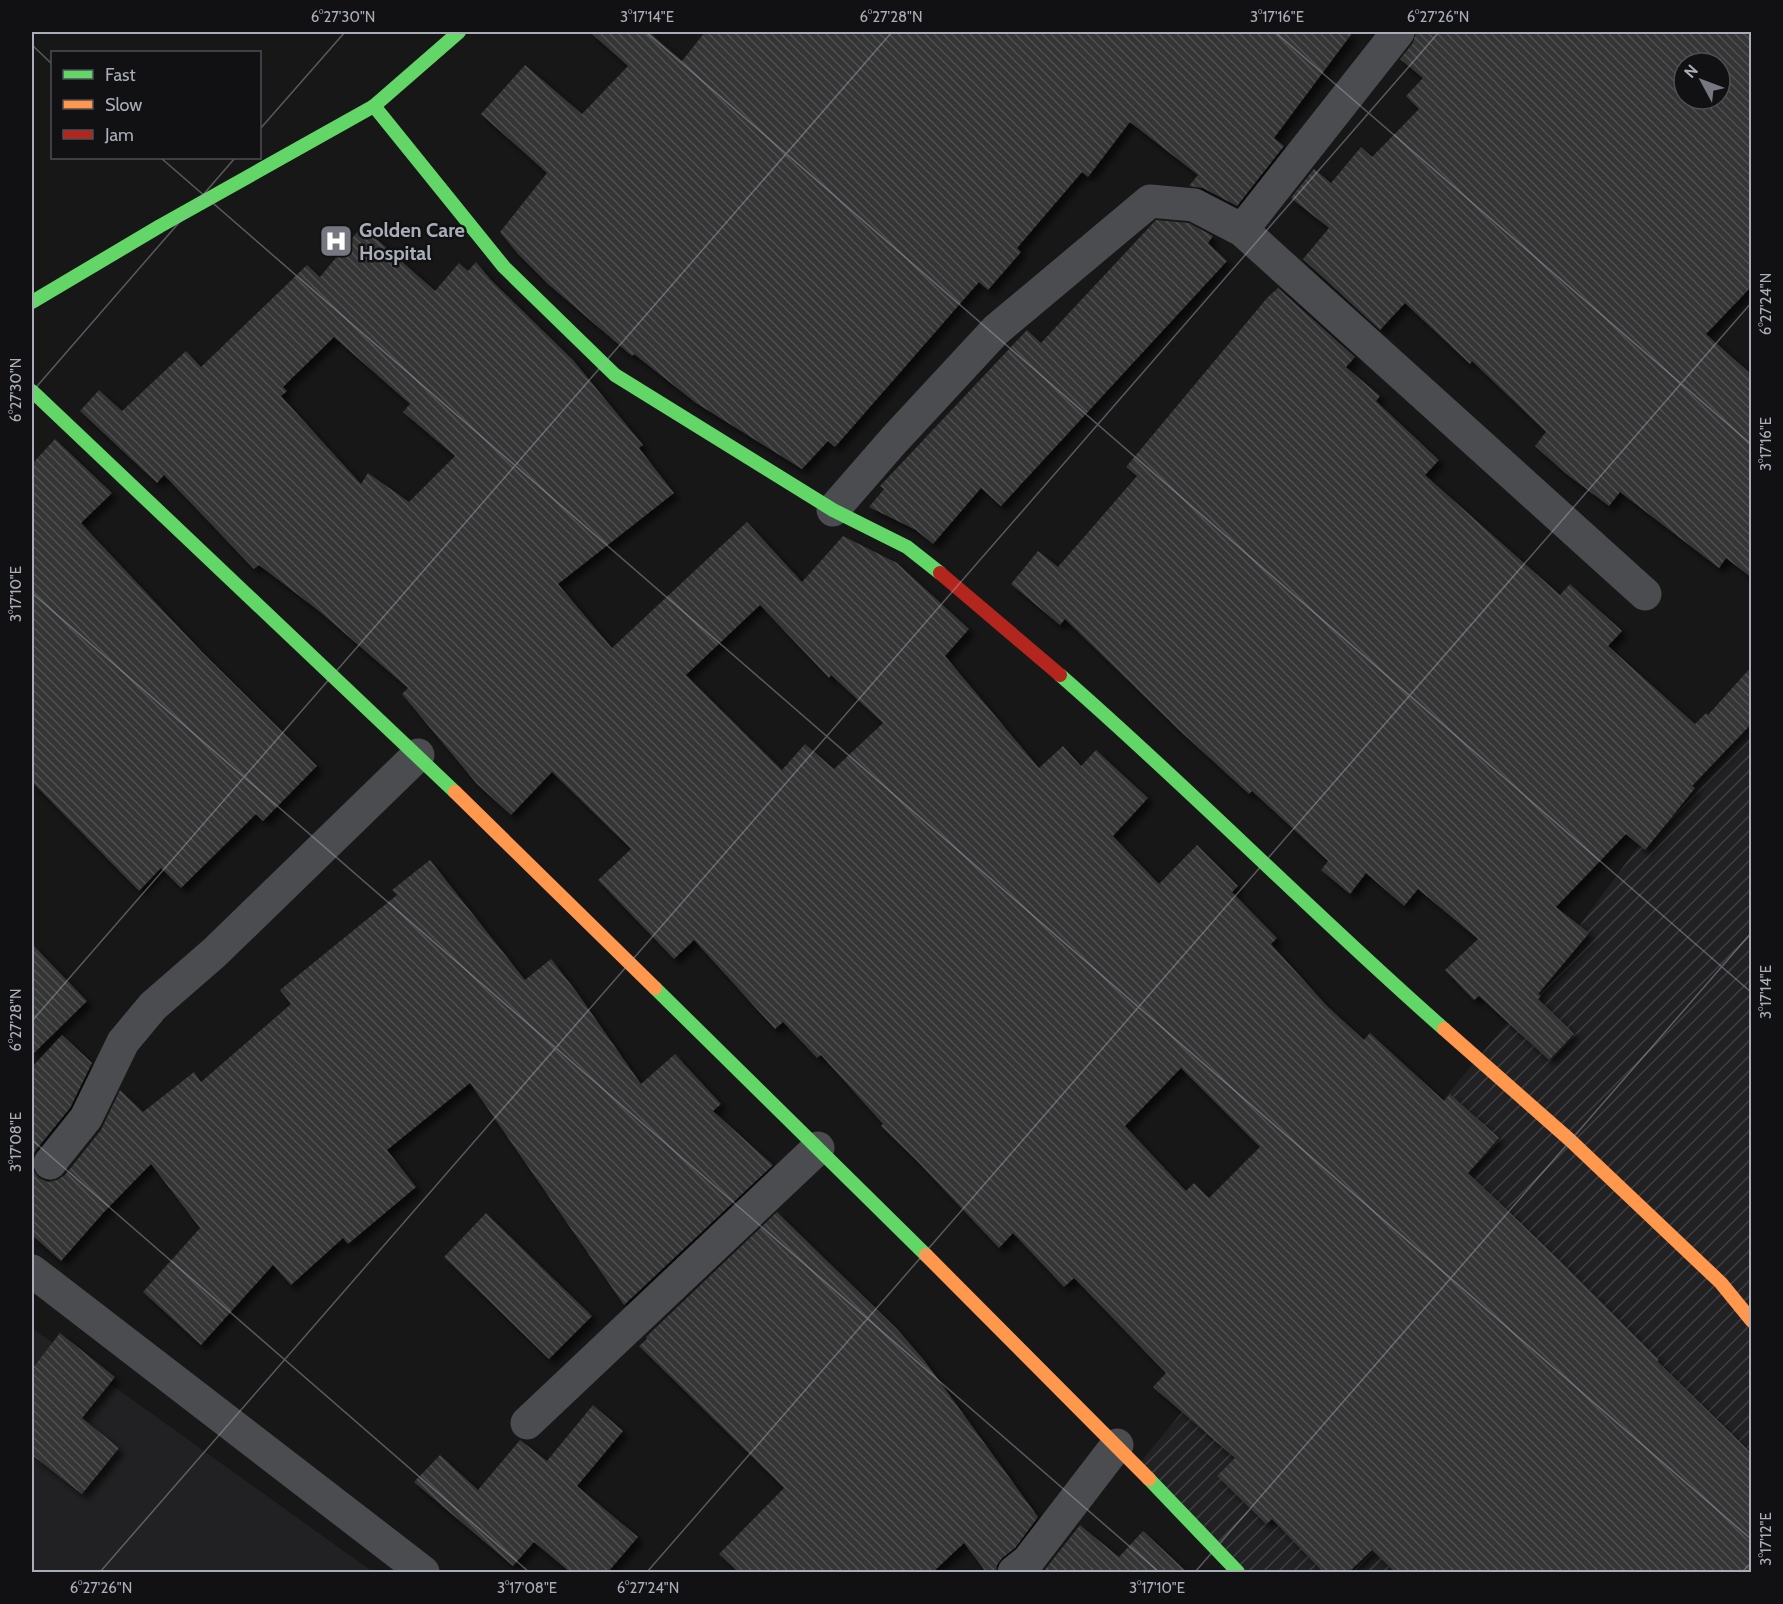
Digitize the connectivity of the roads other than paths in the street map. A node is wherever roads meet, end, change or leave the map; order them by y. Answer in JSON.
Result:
{"nodes":[{"id":1,"x":459,"y":32,"type":"edge"},
{"id":2,"x":1398,"y":32,"type":"edge"},
{"id":3,"x":374,"y":106,"type":"junction"},
{"id":4,"x":1242,"y":230,"type":"junction"},
{"id":5,"x":32,"y":302,"type":"edge"},
{"id":6,"x":32,"y":391,"type":"edge"},
{"id":7,"x":833,"y":510,"type":"junction"},
{"id":8,"x":1645,"y":594,"type":"dead end"},
{"id":9,"x":417,"y":755,"type":"junction"},
{"id":10,"x":818,"y":1148,"type":"junction"},
{"id":11,"x":50,"y":1163,"type":"dead end"},
{"id":12,"x":32,"y":1271,"type":"edge"},
{"id":13,"x":1752,"y":1321,"type":"edge"},
{"id":14,"x":527,"y":1423,"type":"dead end"},
{"id":15,"x":1117,"y":1445,"type":"junction"},
{"id":16,"x":423,"y":1572,"type":"edge"},
{"id":17,"x":1014,"y":1572,"type":"edge"},
{"id":18,"x":1238,"y":1572,"type":"edge"}],
"edges":[{"from":1,"to":3,"type":"street"},
{"from":2,"to":4,"type":"street"},
{"from":3,"to":5,"type":"street"},
{"from":3,"to":7,"type":"street"},
{"from":4,"to":7,"type":"street"},
{"from":4,"to":8,"type":"street"},
{"from":6,"to":9,"type":"street"},
{"from":7,"to":13,"type":"street"},
{"from":9,"to":10,"type":"street"},
{"from":9,"to":11,"type":"street"},
{"from":10,"to":14,"type":"street"},
{"from":10,"to":15,"type":"street"},
{"from":12,"to":16,"type":"street"},
{"from":15,"to":17,"type":"street"},
{"from":15,"to":18,"type":"street"}]}
